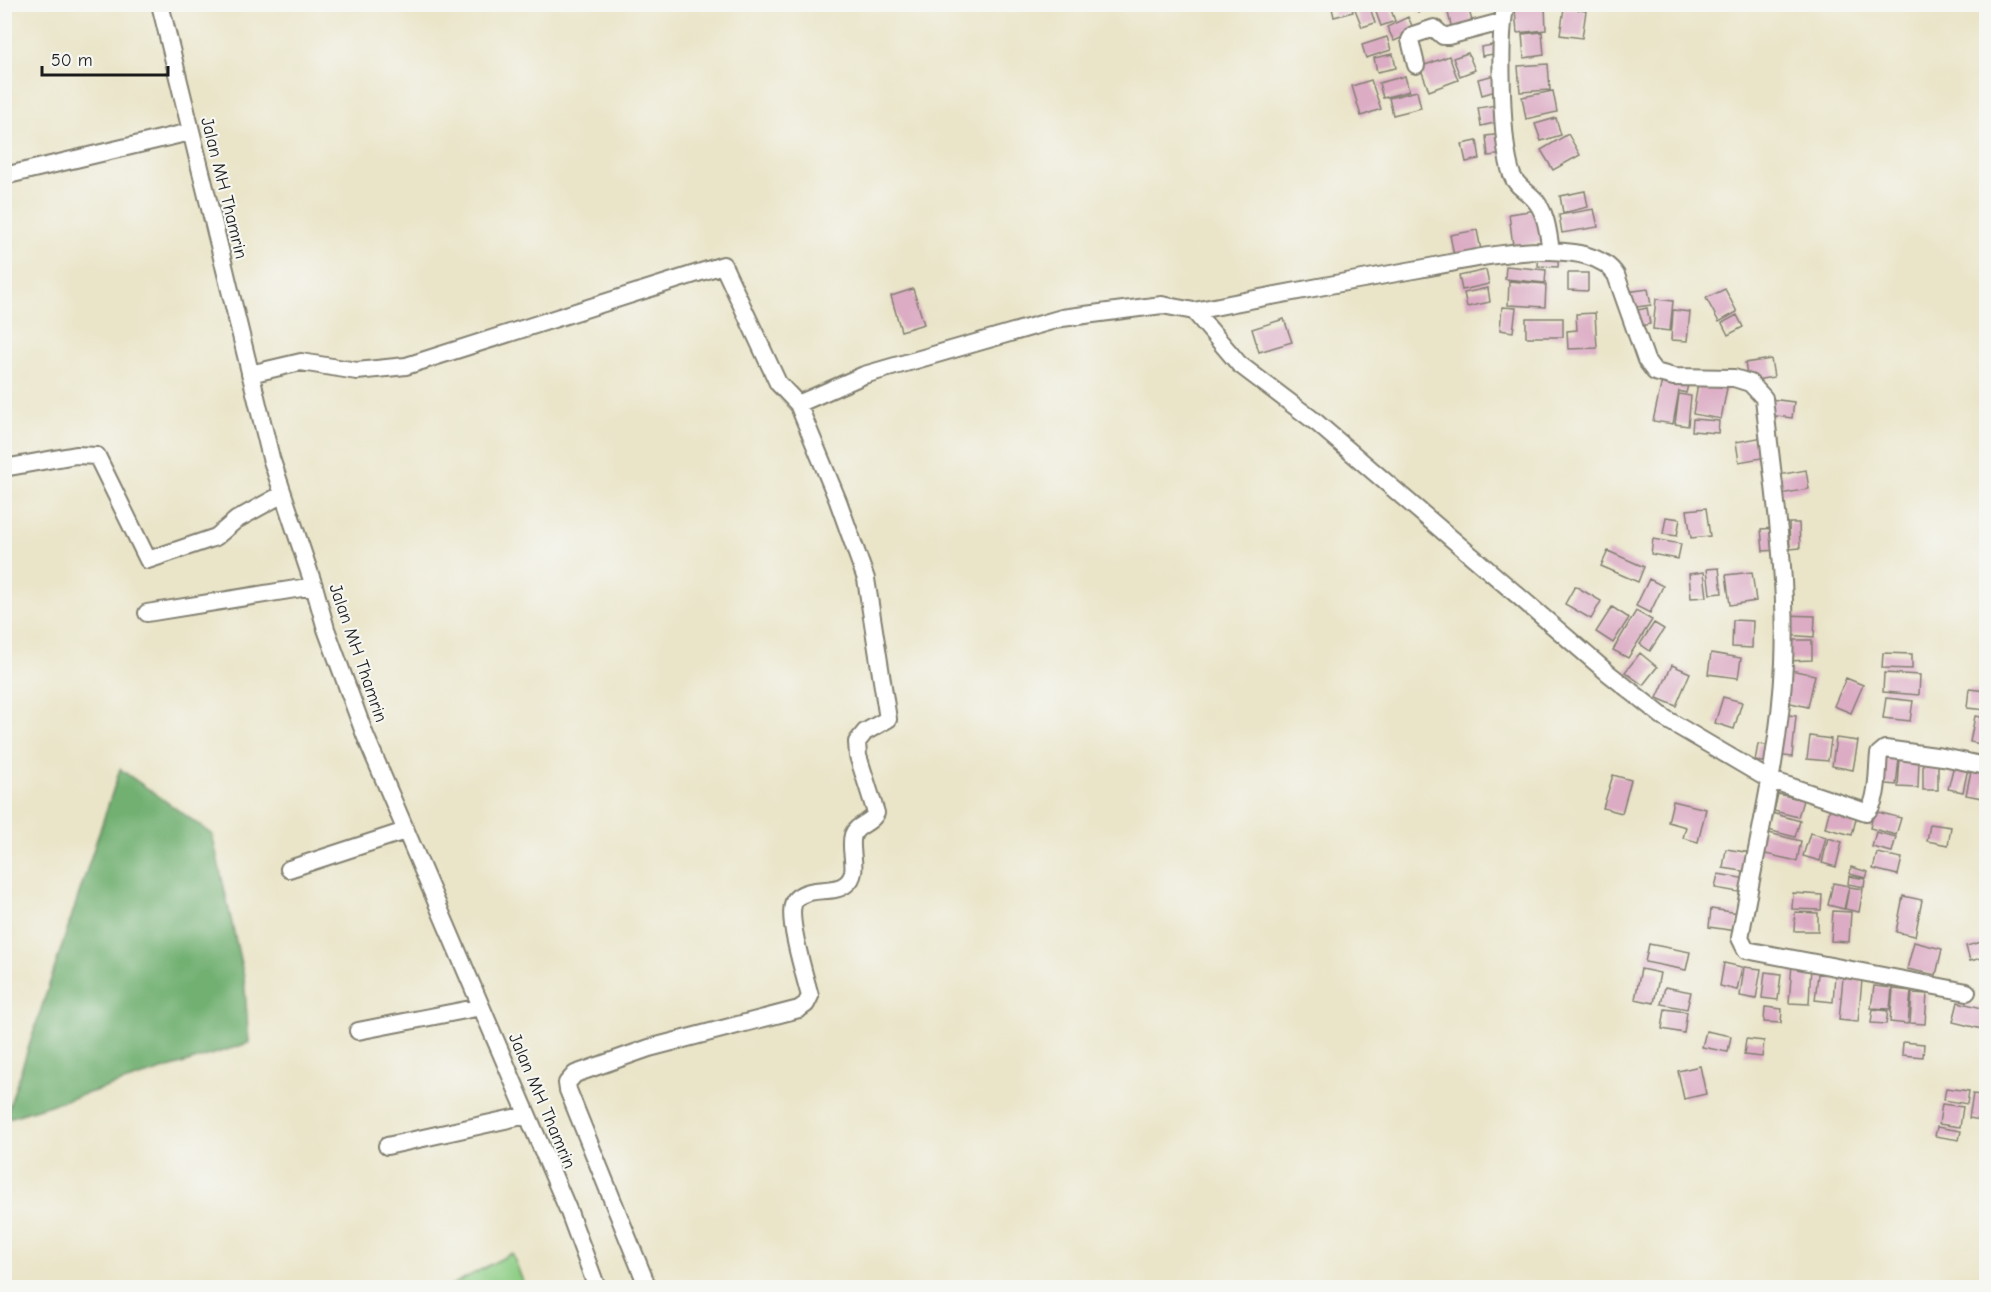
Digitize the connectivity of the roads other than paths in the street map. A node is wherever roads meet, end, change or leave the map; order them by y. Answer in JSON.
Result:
{"nodes":[{"id":1,"x":160,"y":4,"type":"edge"},
{"id":2,"x":1506,"y":4,"type":"edge"},
{"id":3,"x":1502,"y":22,"type":"junction"},
{"id":4,"x":1416,"y":65,"type":"dead end"},
{"id":5,"x":190,"y":132,"type":"junction"},
{"id":6,"x":4,"y":176,"type":"edge"},
{"id":7,"x":1551,"y":251,"type":"junction"},
{"id":8,"x":1194,"y":311,"type":"junction"},
{"id":9,"x":250,"y":374,"type":"junction"},
{"id":10,"x":798,"y":404,"type":"junction"},
{"id":11,"x":4,"y":468,"type":"edge"},
{"id":12,"x":281,"y":495,"type":"junction"},
{"id":13,"x":314,"y":586,"type":"junction"},
{"id":14,"x":147,"y":613,"type":"dead end"},
{"id":15,"x":1986,"y":766,"type":"edge"},
{"id":16,"x":1768,"y":779,"type":"junction"},
{"id":17,"x":405,"y":831,"type":"junction"},
{"id":18,"x":288,"y":869,"type":"dead end"},
{"id":19,"x":1967,"y":992,"type":"dead end"},
{"id":20,"x":481,"y":1007,"type":"junction"},
{"id":21,"x":358,"y":1030,"type":"dead end"},
{"id":22,"x":527,"y":1115,"type":"junction"},
{"id":23,"x":387,"y":1146,"type":"dead end"},
{"id":24,"x":597,"y":1287,"type":"edge"},
{"id":25,"x":648,"y":1287,"type":"edge"}],
"edges":[{"from":1,"to":5,"type":"street","name":"Jalan MH Thamrin"},
{"from":2,"to":3,"type":"street"},
{"from":3,"to":4,"type":"street"},
{"from":3,"to":7,"type":"street"},
{"from":5,"to":6,"type":"street"},
{"from":5,"to":9,"type":"street","name":"Jalan MH Thamrin"},
{"from":7,"to":8,"type":"street"},
{"from":7,"to":16,"type":"street"},
{"from":8,"to":10,"type":"street"},
{"from":8,"to":16,"type":"street"},
{"from":9,"to":10,"type":"street"},
{"from":9,"to":12,"type":"street","name":"Jalan MH Thamrin"},
{"from":10,"to":25,"type":"street"},
{"from":11,"to":12,"type":"street"},
{"from":12,"to":13,"type":"street","name":"Jalan MH Thamrin"},
{"from":13,"to":14,"type":"street"},
{"from":13,"to":17,"type":"street","name":"Jalan MH Thamrin"},
{"from":15,"to":16,"type":"street"},
{"from":16,"to":19,"type":"street"},
{"from":17,"to":18,"type":"street"},
{"from":17,"to":20,"type":"street","name":"Jalan MH Thamrin"},
{"from":20,"to":21,"type":"street"},
{"from":20,"to":22,"type":"street","name":"Jalan MH Thamrin"},
{"from":22,"to":23,"type":"street"},
{"from":22,"to":24,"type":"street","name":"Jalan MH Thamrin"}]}
